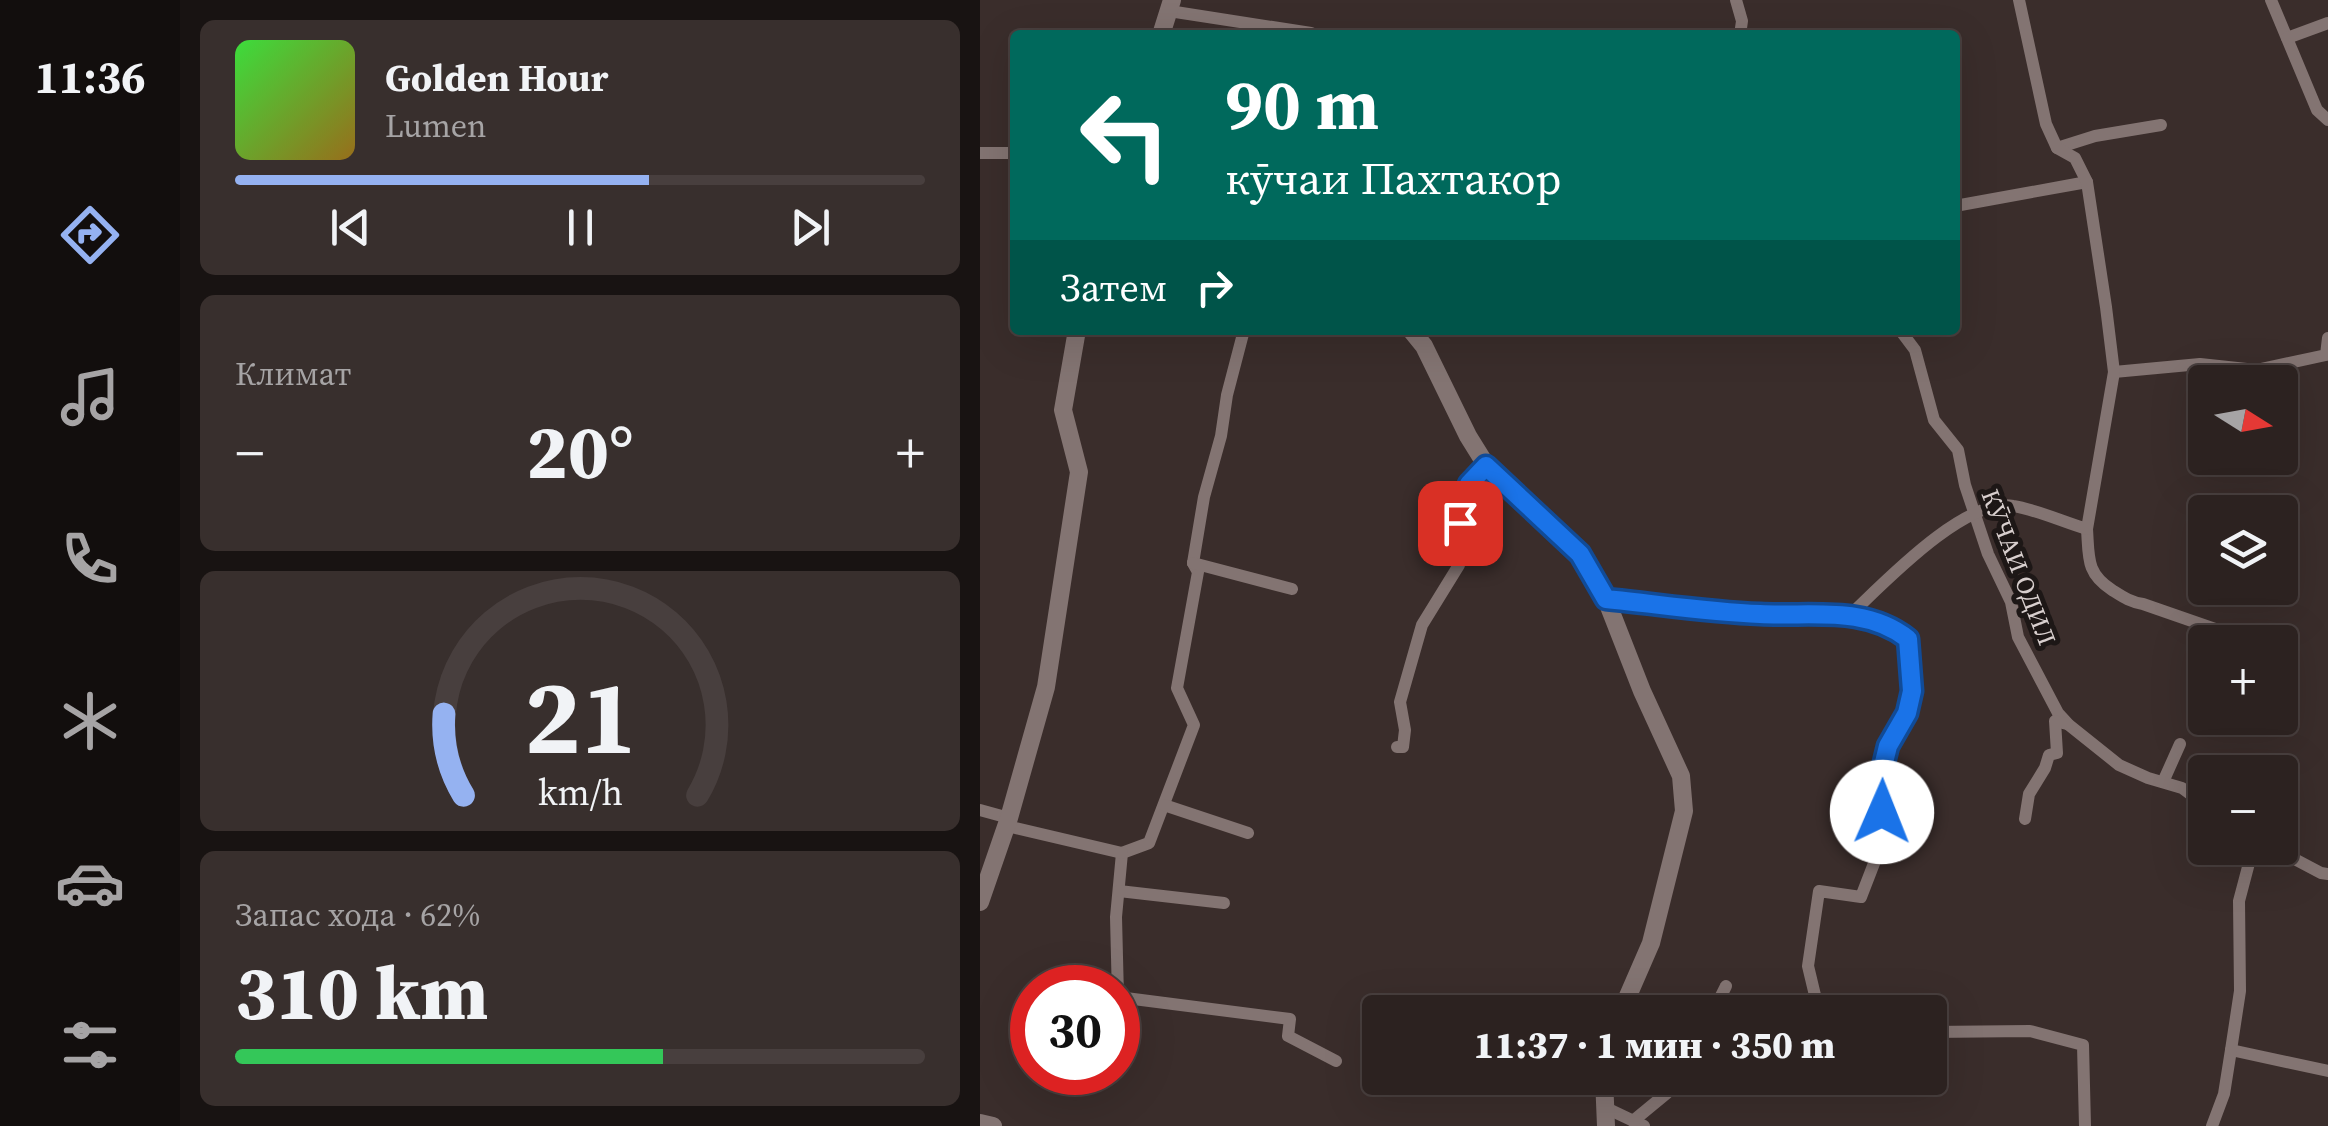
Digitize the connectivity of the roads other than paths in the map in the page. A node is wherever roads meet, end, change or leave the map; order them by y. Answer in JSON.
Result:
{"nodes":[{"id":1,"x":1736,"y":0,"type":"edge"},
{"id":2,"x":2019,"y":0,"type":"edge"},
{"id":3,"x":2271,"y":0,"type":"edge"},
{"id":4,"x":1170,"y":6,"type":"edge"},
{"id":5,"x":2328,"y":23,"type":"edge"},
{"id":6,"x":1294,"y":30,"type":"edge"},
{"id":7,"x":1741,"y":30,"type":"edge"},
{"id":8,"x":2287,"y":38,"type":"junction"},
{"id":9,"x":2328,"y":120,"type":"edge"},
{"id":10,"x":2161,"y":126,"type":"dead end"},
{"id":11,"x":2057,"y":148,"type":"junction"},
{"id":12,"x":980,"y":153,"type":"edge"},
{"id":13,"x":1010,"y":154,"type":"edge"},
{"id":14,"x":2087,"y":182,"type":"junction"},
{"id":15,"x":1960,"y":205,"type":"edge"},
{"id":16,"x":1077,"y":335,"type":"edge"},
{"id":17,"x":1243,"y":335,"type":"edge"},
{"id":18,"x":1415,"y":335,"type":"edge"},
{"id":19,"x":1904,"y":335,"type":"edge"},
{"id":20,"x":2328,"y":338,"type":"edge"},
{"id":21,"x":2114,"y":372,"type":"junction"},
{"id":22,"x":1486,"y":466,"type":"junction"},
{"id":23,"x":1975,"y":512,"type":"junction"},
{"id":24,"x":2087,"y":529,"type":"junction"},
{"id":25,"x":1192,"y":563,"type":"junction"},
{"id":26,"x":1292,"y":589,"type":"dead end"},
{"id":27,"x":1606,"y":599,"type":"junction"},
{"id":28,"x":1850,"y":615,"type":"junction"},
{"id":29,"x":2204,"y":625,"type":"edge"},
{"id":30,"x":2069,"y":725,"type":"junction"},
{"id":31,"x":2180,"y":744,"type":"dead end"},
{"id":32,"x":1397,"y":747,"type":"dead end"},
{"id":33,"x":2163,"y":782,"type":"junction"},
{"id":34,"x":2188,"y":792,"type":"edge"},
{"id":35,"x":1164,"y":805,"type":"junction"},
{"id":36,"x":980,"y":810,"type":"edge"},
{"id":37,"x":2025,"y":818,"type":"dead end"},
{"id":38,"x":1008,"y":822,"type":"junction"},
{"id":39,"x":1248,"y":833,"type":"dead end"},
{"id":40,"x":1122,"y":853,"type":"junction"},
{"id":41,"x":2298,"y":861,"type":"edge"},
{"id":42,"x":987,"y":862,"type":"edge"},
{"id":43,"x":2248,"y":865,"type":"edge"},
{"id":44,"x":2328,"y":874,"type":"edge"},
{"id":45,"x":1119,"y":891,"type":"junction"},
{"id":46,"x":980,"y":902,"type":"edge"},
{"id":47,"x":1224,"y":904,"type":"dead end"},
{"id":48,"x":1726,"y":986,"type":"dead end"},
{"id":49,"x":1628,"y":995,"type":"edge"},
{"id":50,"x":1722,"y":995,"type":"edge"},
{"id":51,"x":1815,"y":995,"type":"edge"},
{"id":52,"x":1947,"y":1032,"type":"edge"},
{"id":53,"x":2231,"y":1050,"type":"junction"},
{"id":54,"x":1336,"y":1060,"type":"dead end"},
{"id":55,"x":2328,"y":1071,"type":"edge"},
{"id":56,"x":1665,"y":1095,"type":"edge"},
{"id":57,"x":1605,"y":1117,"type":"edge"},
{"id":58,"x":980,"y":1123,"type":"edge"},
{"id":59,"x":1639,"y":1124,"type":"edge"},
{"id":60,"x":993,"y":1126,"type":"edge"},
{"id":61,"x":2086,"y":1126,"type":"edge"},
{"id":62,"x":2212,"y":1126,"type":"edge"}],
"edges":[{"from":1,"to":7,"type":"street"},
{"from":2,"to":11,"type":"street"},
{"from":3,"to":8,"type":"street"},
{"from":4,"to":6,"type":"street"},
{"from":5,"to":8,"type":"street"},
{"from":8,"to":9,"type":"street"},
{"from":10,"to":11,"type":"street"},
{"from":11,"to":14,"type":"street"},
{"from":12,"to":13,"type":"street"},
{"from":14,"to":15,"type":"street"},
{"from":14,"to":21,"type":"street"},
{"from":16,"to":38,"type":"street"},
{"from":17,"to":25,"type":"street"},
{"from":18,"to":22,"type":"street"},
{"from":19,"to":23,"type":"street","name":"КӮЧАИ ОДИЛ"},
{"from":20,"to":21,"type":"street"},
{"from":21,"to":24,"type":"street"},
{"from":22,"to":27,"type":"street"},
{"from":22,"to":32,"type":"street"},
{"from":23,"to":24,"type":"street"},
{"from":23,"to":28,"type":"street"},
{"from":23,"to":30,"type":"street","name":"КӮЧАИ ОДИЛ"},
{"from":24,"to":29,"type":"street"},
{"from":25,"to":26,"type":"street"},
{"from":25,"to":35,"type":"street"},
{"from":27,"to":28,"type":"street"},
{"from":27,"to":49,"type":"street"},
{"from":28,"to":51,"type":"street"},
{"from":30,"to":33,"type":"street","name":"КӮЧАИ ОДИЛ"},
{"from":30,"to":37,"type":"street"},
{"from":31,"to":33,"type":"street"},
{"from":33,"to":34,"type":"street","name":"КӮЧАИ ОДИЛ"},
{"from":35,"to":39,"type":"street"},
{"from":35,"to":40,"type":"street"},
{"from":36,"to":38,"type":"street"},
{"from":38,"to":40,"type":"street"},
{"from":38,"to":42,"type":"street"},
{"from":40,"to":45,"type":"street"},
{"from":41,"to":44,"type":"street"},
{"from":42,"to":46,"type":"street"},
{"from":43,"to":53,"type":"street"},
{"from":45,"to":47,"type":"street"},
{"from":45,"to":54,"type":"street"},
{"from":48,"to":50,"type":"street"},
{"from":52,"to":61,"type":"street"},
{"from":53,"to":55,"type":"street"},
{"from":53,"to":62,"type":"street"},
{"from":56,"to":59,"type":"street"},
{"from":57,"to":59,"type":"street"},
{"from":58,"to":60,"type":"street"}]}
